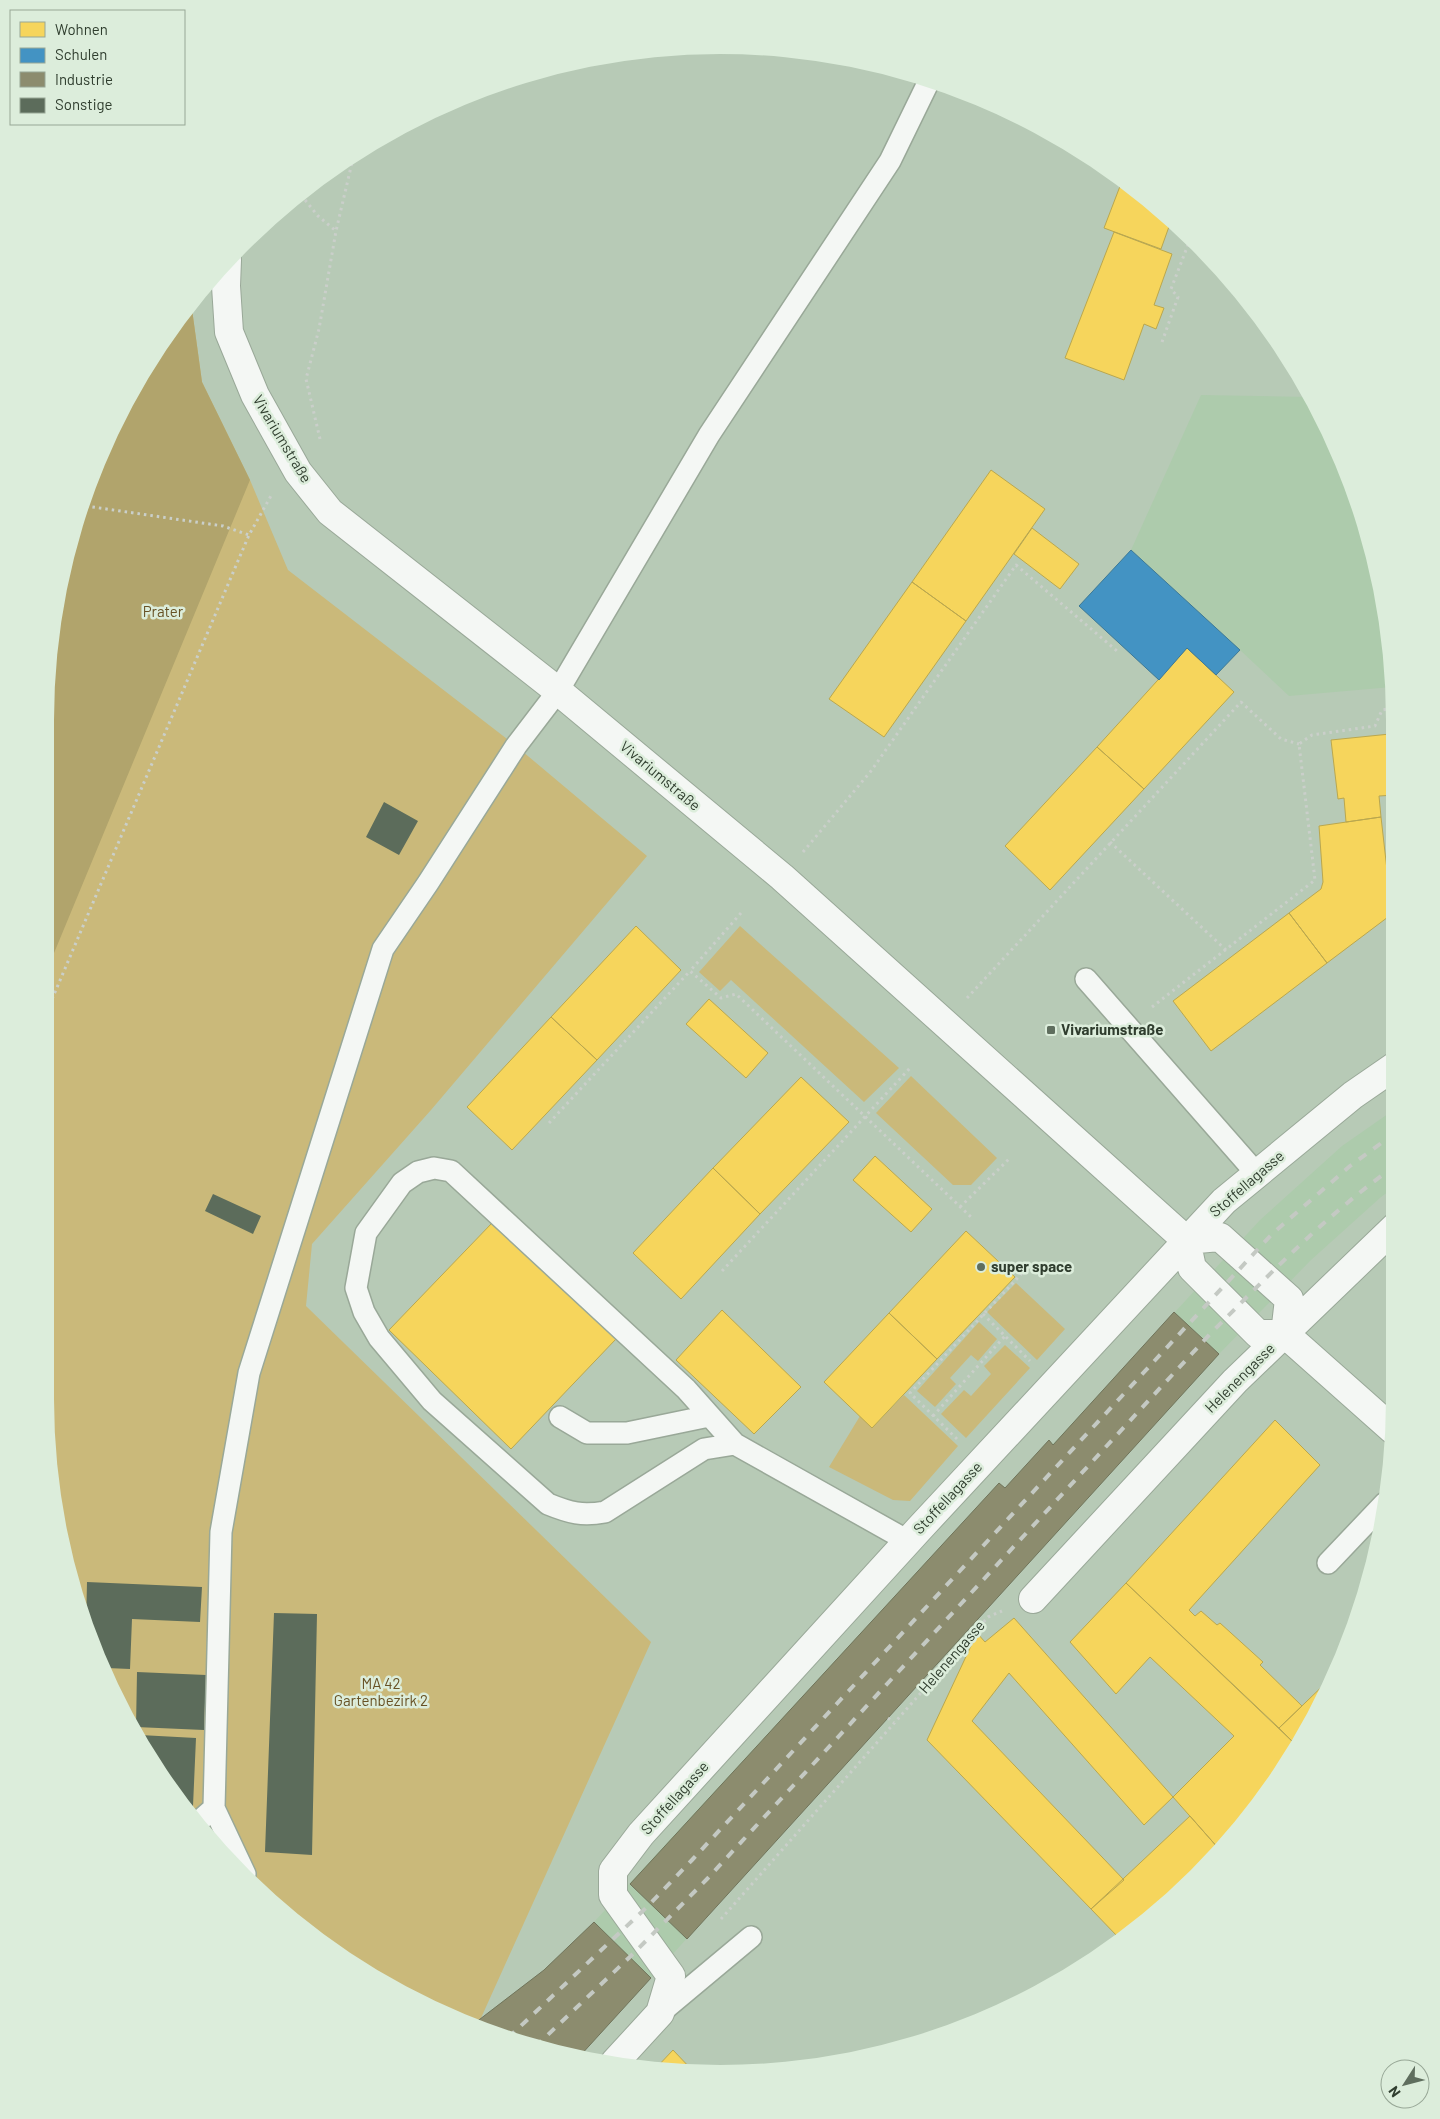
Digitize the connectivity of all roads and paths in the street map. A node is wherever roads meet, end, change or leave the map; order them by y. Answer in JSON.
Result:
{"nodes":[{"id":1,"x":926,"y":87,"type":"edge"},
{"id":2,"x":351,"y":165,"type":"edge"},
{"id":3,"x":304,"y":199,"type":"edge"},
{"id":4,"x":336,"y":231,"type":"junction"},
{"id":5,"x":1188,"y":246,"type":"edge"},
{"id":6,"x":226,"y":273,"type":"edge"},
{"id":7,"x":1162,"y":342,"type":"dead end"},
{"id":8,"x":298,"y":472,"type":"junction"},
{"id":9,"x":89,"y":506,"type":"edge"},
{"id":10,"x":249,"y":535,"type":"junction"},
{"id":11,"x":1117,"y":650,"type":"dead end"},
{"id":12,"x":558,"y":691,"type":"junction"},
{"id":13,"x":1386,"y":709,"type":"edge"},
{"id":14,"x":1299,"y":744,"type":"junction"},
{"id":15,"x":1110,"y":842,"type":"junction"},
{"id":16,"x":782,"y":877,"type":"junction"},
{"id":17,"x":741,"y":914,"type":"dead end"},
{"id":18,"x":1226,"y":950,"type":"junction"},
{"id":19,"x":690,"y":971,"type":"junction"},
{"id":20,"x":1086,"y":979,"type":"dead end"},
{"id":21,"x":54,"y":995,"type":"edge"},
{"id":22,"x":945,"y":1022,"type":"junction"},
{"id":23,"x":1127,"y":1026,"type":"junction"},
{"id":24,"x":910,"y":1068,"type":"dead end"},
{"id":25,"x":1386,"y":1072,"type":"edge"},
{"id":26,"x":865,"y":1117,"type":"junction"},
{"id":27,"x":549,"y":1123,"type":"dead end"},
{"id":28,"x":1009,"y":1159,"type":"dead end"},
{"id":29,"x":1257,"y":1174,"type":"junction"},
{"id":30,"x":960,"y":1207,"type":"junction"},
{"id":31,"x":970,"y":1217,"type":"dead end"},
{"id":32,"x":1386,"y":1235,"type":"edge"},
{"id":33,"x":1186,"y":1240,"type":"junction"},
{"id":34,"x":1025,"y":1270,"type":"dead end"},
{"id":35,"x":722,"y":1271,"type":"dead end"},
{"id":36,"x":983,"y":1314,"type":"junction"},
{"id":37,"x":1285,"y":1334,"type":"junction"},
{"id":38,"x":1005,"y":1336,"type":"junction"},
{"id":39,"x":1037,"y":1367,"type":"dead end"},
{"id":40,"x":709,"y":1416,"type":"junction"},
{"id":41,"x":933,"y":1416,"type":"junction"},
{"id":42,"x":560,"y":1418,"type":"dead end"},
{"id":43,"x":1385,"y":1423,"type":"edge"},
{"id":44,"x":958,"y":1440,"type":"dead end"},
{"id":45,"x":735,"y":1444,"type":"junction"},
{"id":46,"x":1376,"y":1512,"type":"edge"},
{"id":47,"x":914,"y":1535,"type":"junction"},
{"id":48,"x":1328,"y":1563,"type":"dead end"},
{"id":49,"x":1033,"y":1599,"type":"joint"},
{"id":50,"x":888,"y":1718,"type":"dead end"},
{"id":51,"x":894,"y":1723,"type":"junction"},
{"id":52,"x":214,"y":1808,"type":"junction"},
{"id":53,"x":202,"y":1818,"type":"edge"},
{"id":54,"x":237,"y":1857,"type":"edge"},
{"id":55,"x":717,"y":1924,"type":"dead end"},
{"id":56,"x":750,"y":1937,"type":"dead end"},
{"id":57,"x":660,"y":2013,"type":"junction"},
{"id":58,"x":619,"y":2057,"type":"edge"}],
"edges":[{"from":1,"to":12,"type":"lane"},
{"from":2,"to":4,"type":"path"},
{"from":3,"to":4,"type":"path"},
{"from":4,"to":8,"type":"path"},
{"from":5,"to":7,"type":"path"},
{"from":6,"to":8,"type":"street","name":"Vivariumstraße"},
{"from":8,"to":10,"type":"path"},
{"from":8,"to":12,"type":"street","name":"Vivariumstraße"},
{"from":9,"to":10,"type":"path"},
{"from":10,"to":21,"type":"path"},
{"from":11,"to":16,"type":"path"},
{"from":12,"to":16,"type":"street","name":"Vivariumstraße"},
{"from":12,"to":52,"type":"lane"},
{"from":13,"to":14,"type":"path"},
{"from":14,"to":15,"type":"path"},
{"from":14,"to":18,"type":"path"},
{"from":15,"to":18,"type":"path"},
{"from":15,"to":22,"type":"path"},
{"from":16,"to":22,"type":"street","name":"Vivariumstraße"},
{"from":17,"to":19,"type":"path"},
{"from":18,"to":23,"type":"path"},
{"from":19,"to":26,"type":"path"},
{"from":19,"to":27,"type":"path"},
{"from":20,"to":23,"type":"lane"},
{"from":22,"to":33,"type":"street","name":"Vivariumstraße"},
{"from":23,"to":29,"type":"lane"},
{"from":24,"to":26,"type":"path"},
{"from":25,"to":29,"type":"street","name":"Stoffellagasse"},
{"from":26,"to":30,"type":"path"},
{"from":26,"to":35,"type":"path"},
{"from":28,"to":30,"type":"path"},
{"from":29,"to":33,"type":"street","name":"Stoffellagasse"},
{"from":30,"to":31,"type":"path"},
{"from":32,"to":37,"type":"street","name":"Helenengasse"},
{"from":33,"to":37,"type":"street"},
{"from":33,"to":37,"type":"street"},
{"from":33,"to":47,"type":"street","name":"Stoffellagasse"},
{"from":34,"to":36,"type":"path"},
{"from":36,"to":38,"type":"path"},
{"from":36,"to":41,"type":"path"},
{"from":37,"to":43,"type":"street"},
{"from":37,"to":49,"type":"street","name":"Helenengasse"},
{"from":38,"to":39,"type":"path"},
{"from":38,"to":41,"type":"path"},
{"from":40,"to":42,"type":"lane"},
{"from":40,"to":45,"type":"lane"},
{"from":40,"to":45,"type":"lane"},
{"from":41,"to":44,"type":"path"},
{"from":45,"to":47,"type":"lane"},
{"from":46,"to":48,"type":"lane"},
{"from":47,"to":57,"type":"street","name":"Stoffellagasse"},
{"from":49,"to":51,"type":"path","name":"Helenengasse"},
{"from":50,"to":51,"type":"path"},
{"from":51,"to":55,"type":"path","name":"Helenengasse"},
{"from":52,"to":53,"type":"lane"},
{"from":52,"to":54,"type":"lane"},
{"from":56,"to":57,"type":"lane"},
{"from":57,"to":58,"type":"street"}]}
